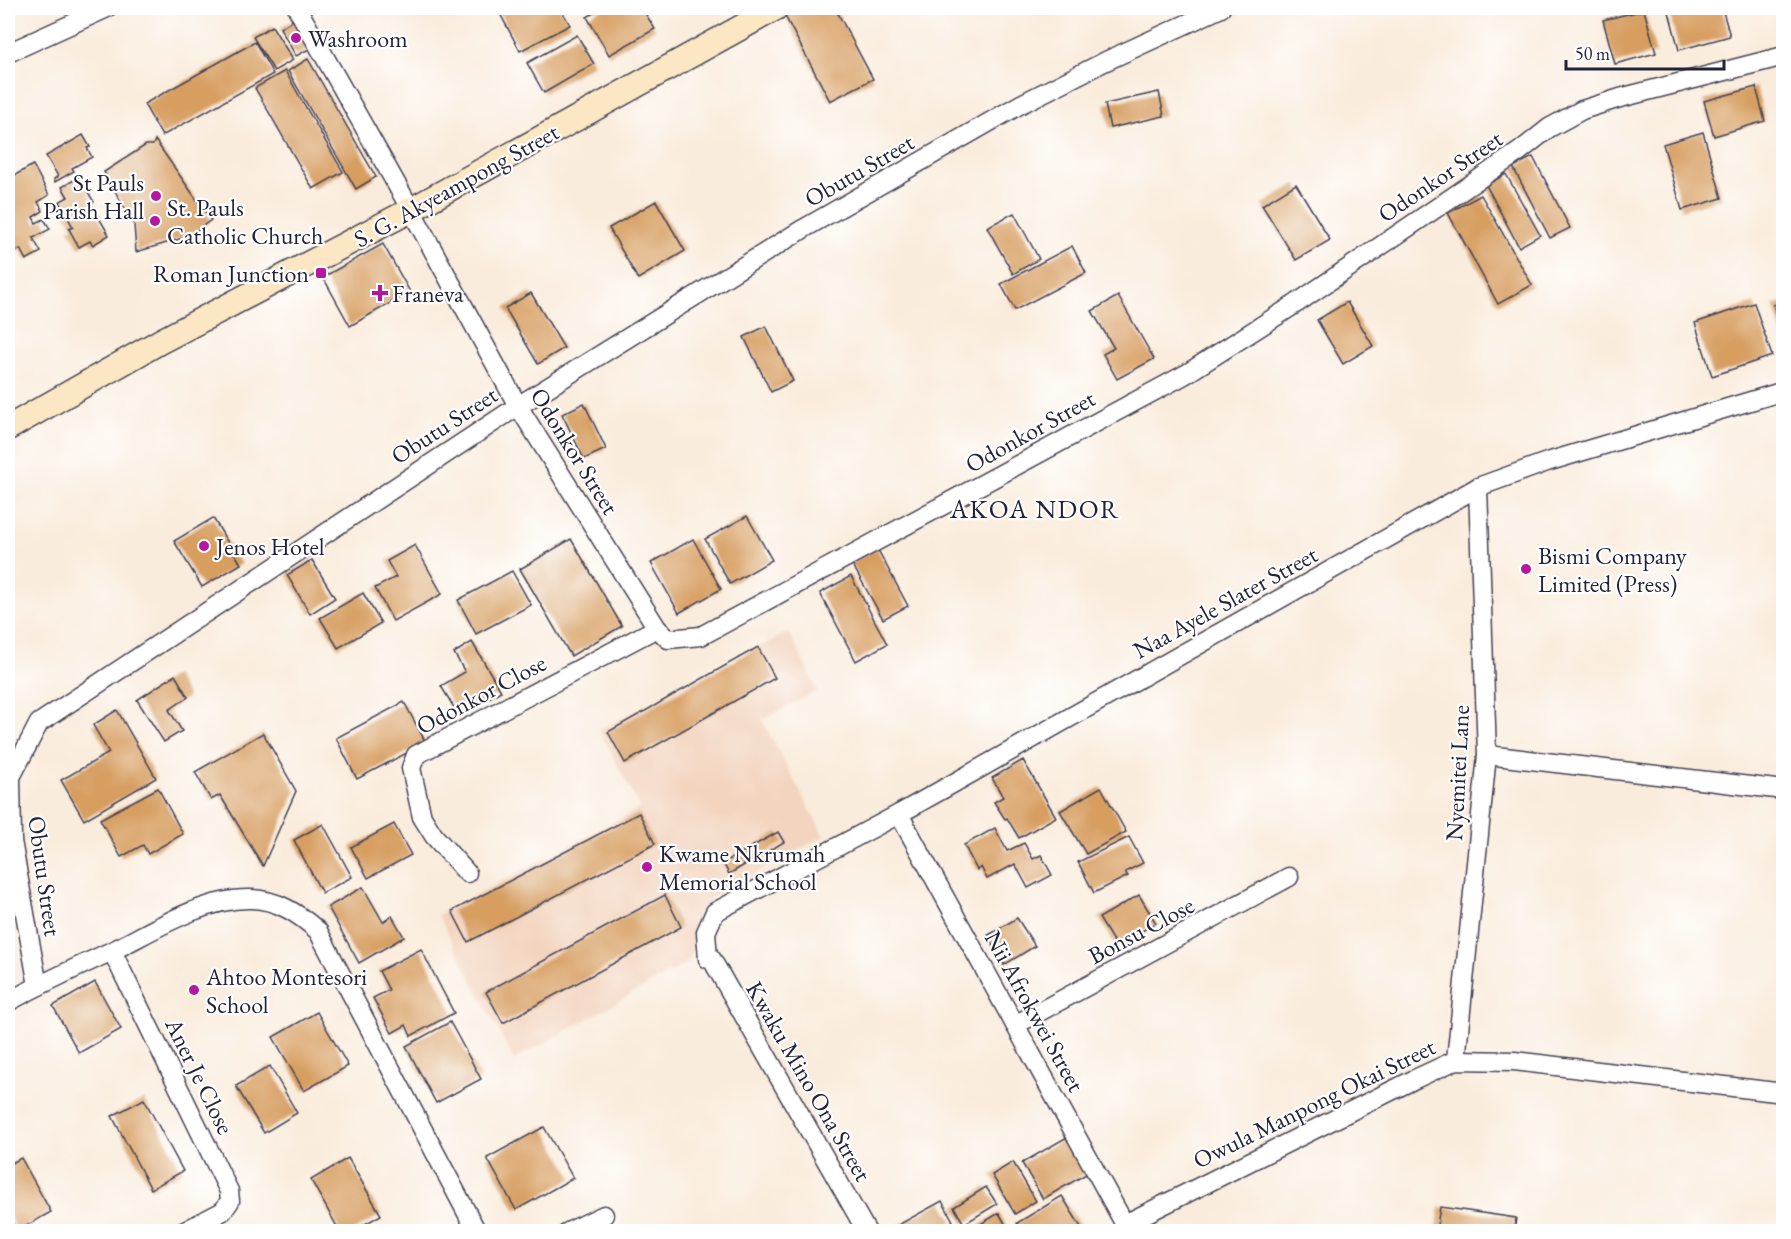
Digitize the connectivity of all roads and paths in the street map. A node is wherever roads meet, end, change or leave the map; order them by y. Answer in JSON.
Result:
{"nodes":[{"id":1,"x":107,"y":8,"type":"edge"},
{"id":2,"x":297,"y":8,"type":"edge"},
{"id":3,"x":776,"y":8,"type":"edge"},
{"id":4,"x":1221,"y":8,"type":"edge"},
{"id":5,"x":76,"y":14,"type":"edge"},
{"id":6,"x":8,"y":53,"type":"edge"},
{"id":7,"x":1784,"y":56,"type":"edge"},
{"id":8,"x":411,"y":210,"type":"junction"},
{"id":9,"x":1784,"y":391,"type":"edge"},
{"id":10,"x":518,"y":406,"type":"junction"},
{"id":11,"x":8,"y":428,"type":"edge"},
{"id":12,"x":1478,"y":487,"type":"junction"},
{"id":13,"x":657,"y":628,"type":"junction"},
{"id":14,"x":1486,"y":755,"type":"junction"},
{"id":15,"x":1784,"y":790,"type":"edge"},
{"id":16,"x":899,"y":814,"type":"junction"},
{"id":17,"x":467,"y":873,"type":"dead end"},
{"id":18,"x":1289,"y":877,"type":"dead end"},
{"id":19,"x":112,"y":951,"type":"junction"},
{"id":20,"x":708,"y":959,"type":"joint"},
{"id":21,"x":38,"y":986,"type":"junction"},
{"id":22,"x":8,"y":1002,"type":"edge"},
{"id":23,"x":1016,"y":1025,"type":"junction"},
{"id":24,"x":1456,"y":1060,"type":"junction"},
{"id":25,"x":1784,"y":1093,"type":"edge"},
{"id":26,"x":604,"y":1215,"type":"dead end"},
{"id":27,"x":1127,"y":1228,"type":"edge"},
{"id":28,"x":183,"y":1232,"type":"edge"},
{"id":29,"x":477,"y":1232,"type":"edge"},
{"id":30,"x":568,"y":1232,"type":"edge"},
{"id":31,"x":867,"y":1232,"type":"edge"}],
"edges":[{"from":1,"to":5,"type":"street"},
{"from":2,"to":8,"type":"street","name":"Odonkor Street"},
{"from":3,"to":8,"type":"street","name":"S. G. Akyeampong Street"},
{"from":4,"to":10,"type":"street","name":"Obutu Street"},
{"from":5,"to":6,"type":"street"},
{"from":7,"to":13,"type":"street","name":"Odonkor Street"},
{"from":8,"to":10,"type":"street","name":"Odonkor Street"},
{"from":8,"to":11,"type":"street","name":"S. G. Akyeampong Street"},
{"from":9,"to":12,"type":"street","name":"Naa Ayele Slater Street"},
{"from":10,"to":13,"type":"street","name":"Odonkor Street"},
{"from":10,"to":21,"type":"street","name":"Obutu Street"},
{"from":12,"to":14,"type":"street","name":"Nyemitei Lane"},
{"from":12,"to":16,"type":"street","name":"Naa Ayele Slater Street"},
{"from":13,"to":17,"type":"street","name":"Odonkor Close"},
{"from":14,"to":15,"type":"street"},
{"from":14,"to":24,"type":"street","name":"Nyemitei Lane"},
{"from":16,"to":20,"type":"street","name":"Naa Ayele Slater Street"},
{"from":16,"to":23,"type":"street","name":"Nii Afrokwei Street"},
{"from":18,"to":23,"type":"street","name":"Bonsu Close"},
{"from":19,"to":21,"type":"street"},
{"from":19,"to":28,"type":"street","name":"Aner Je Close"},
{"from":19,"to":29,"type":"street"},
{"from":20,"to":31,"type":"street","name":"Kwaku Mino Ona Street"},
{"from":21,"to":22,"type":"street"},
{"from":23,"to":27,"type":"street","name":"Nii Afrokwei Street"},
{"from":24,"to":25,"type":"street","name":"Owula Manpong Okai Street"},
{"from":24,"to":27,"type":"street","name":"Owula Manpong Okai Street"},
{"from":26,"to":30,"type":"street"}]}
